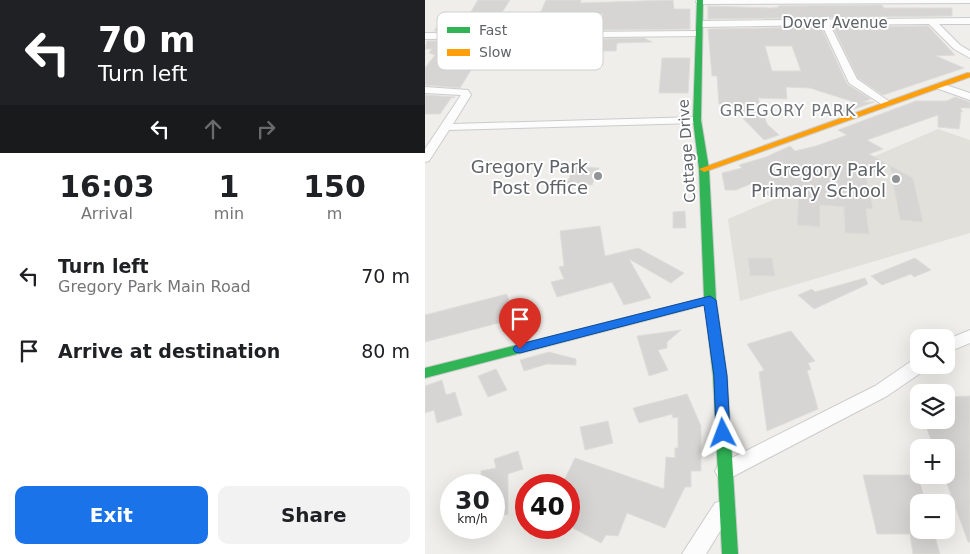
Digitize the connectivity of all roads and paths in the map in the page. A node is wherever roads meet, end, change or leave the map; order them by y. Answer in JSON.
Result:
{"nodes":[{"id":1,"x":700,"y":1,"type":"edge"},
{"id":2,"x":970,"y":1,"type":"edge"},
{"id":3,"x":970,"y":21,"type":"edge"},
{"id":4,"x":933,"y":22,"type":"junction"},
{"id":5,"x":825,"y":23,"type":"junction"},
{"id":6,"x":699,"y":29,"type":"junction"},
{"id":7,"x":603,"y":31,"type":"edge"},
{"id":8,"x":970,"y":55,"type":"edge"},
{"id":9,"x":970,"y":75,"type":"edge"},
{"id":10,"x":941,"y":86,"type":"junction"},
{"id":11,"x":425,"y":90,"type":"edge"},
{"id":12,"x":970,"y":97,"type":"edge"},
{"id":13,"x":886,"y":104,"type":"junction"},
{"id":14,"x":697,"y":120,"type":"junction"},
{"id":15,"x":447,"y":127,"type":"junction"},
{"id":16,"x":426,"y":154,"type":"edge"},
{"id":17,"x":704,"y":169,"type":"junction"},
{"id":18,"x":710,"y":300,"type":"junction"},
{"id":19,"x":970,"y":336,"type":"edge"},
{"id":20,"x":955,"y":343,"type":"edge"},
{"id":21,"x":910,"y":371,"type":"edge"},
{"id":22,"x":425,"y":373,"type":"edge"},
{"id":23,"x":725,"y":471,"type":"junction"},
{"id":24,"x":727,"y":502,"type":"junction"},
{"id":25,"x":693,"y":554,"type":"edge"},
{"id":26,"x":730,"y":554,"type":"edge"}],
"edges":[{"from":1,"to":2,"type":"street"},
{"from":1,"to":6,"type":"street","name":"Cottage Drive"},
{"from":3,"to":4,"type":"street","name":"Dover Avenue"},
{"from":4,"to":5,"type":"street","name":"Dover Avenue"},
{"from":4,"to":8,"type":"street"},
{"from":5,"to":6,"type":"street","name":"Dover Avenue"},
{"from":5,"to":13,"type":"street"},
{"from":6,"to":7,"type":"street","name":"Dover Avenue"},
{"from":6,"to":14,"type":"street","name":"Cottage Drive"},
{"from":9,"to":10,"type":"street"},
{"from":10,"to":12,"type":"street"},
{"from":10,"to":13,"type":"street"},
{"from":11,"to":15,"type":"street"},
{"from":13,"to":17,"type":"street"},
{"from":14,"to":15,"type":"street"},
{"from":14,"to":17,"type":"street","name":"Cottage Drive"},
{"from":15,"to":16,"type":"street"},
{"from":17,"to":18,"type":"street","name":"Cottage Drive"},
{"from":18,"to":22,"type":"street"},
{"from":18,"to":23,"type":"street","name":"Cottage Drive"},
{"from":19,"to":20,"type":"street"},
{"from":21,"to":23,"type":"street"},
{"from":23,"to":24,"type":"street","name":"Cottage Drive"},
{"from":24,"to":25,"type":"street"},
{"from":24,"to":26,"type":"street","name":"Cottage Drive"}]}
